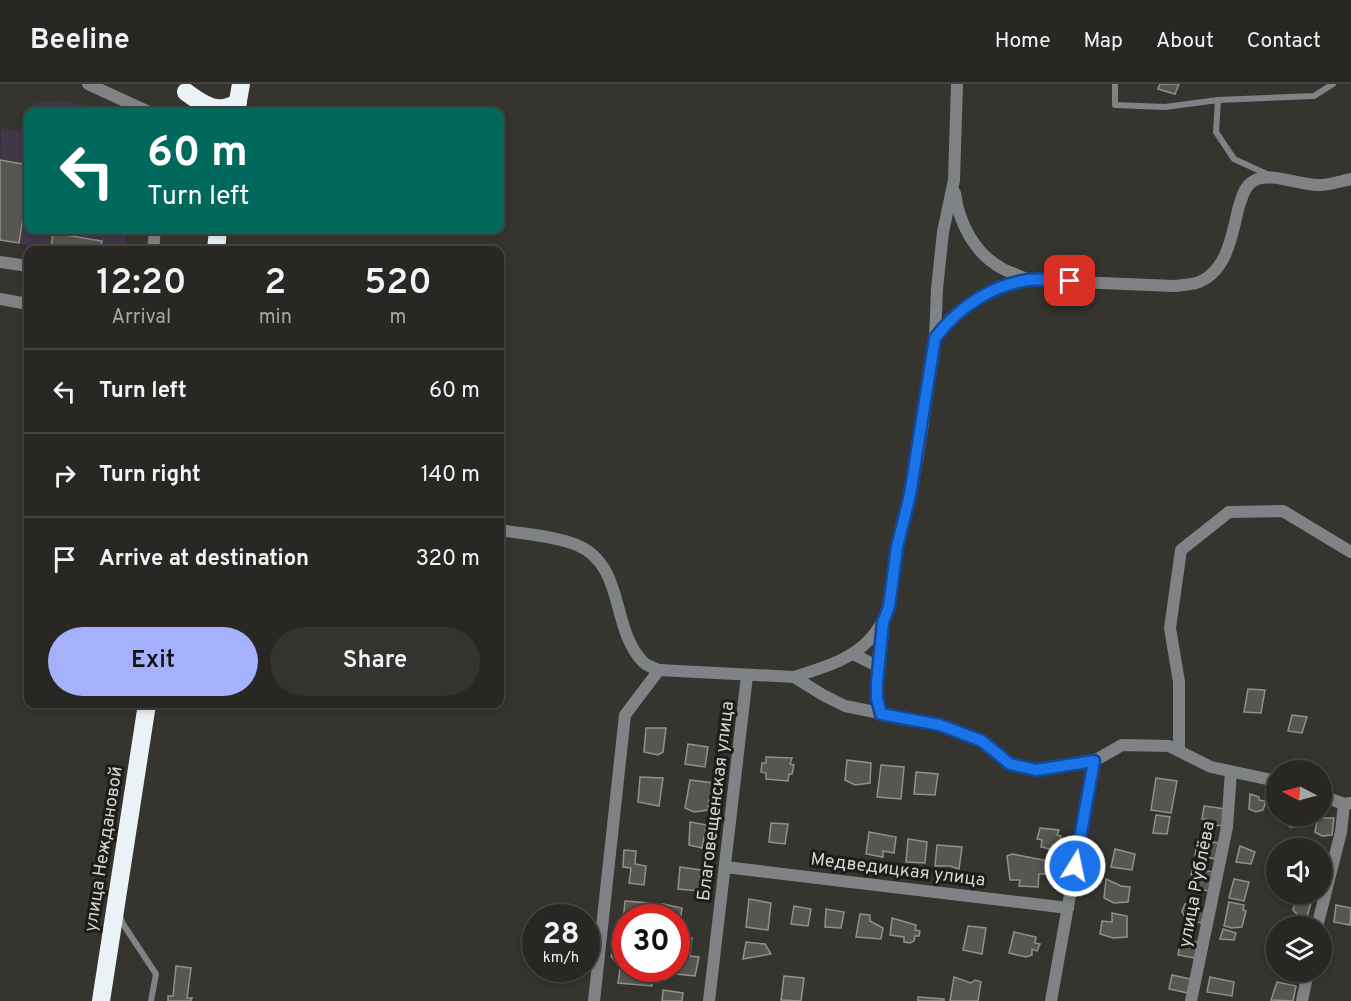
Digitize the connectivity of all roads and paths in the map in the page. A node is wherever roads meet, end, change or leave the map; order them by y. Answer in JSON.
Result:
{"nodes":[{"id":1,"x":88,"y":84,"type":"edge"},
{"id":2,"x":957,"y":84,"type":"edge"},
{"id":3,"x":1115,"y":84,"type":"edge"},
{"id":4,"x":1333,"y":84,"type":"edge"},
{"id":5,"x":183,"y":88,"type":"edge"},
{"id":6,"x":238,"y":99,"type":"edge"},
{"id":7,"x":1218,"y":100,"type":"junction"},
{"id":8,"x":140,"y":108,"type":"edge"},
{"id":9,"x":195,"y":108,"type":"edge"},
{"id":10,"x":1275,"y":177,"type":"junction"},
{"id":11,"x":954,"y":180,"type":"junction"},
{"id":12,"x":1351,"y":180,"type":"edge"},
{"id":13,"x":0,"y":261,"type":"edge"},
{"id":14,"x":24,"y":265,"type":"edge"},
{"id":15,"x":1029,"y":280,"type":"junction"},
{"id":16,"x":0,"y":299,"type":"edge"},
{"id":17,"x":24,"y":303,"type":"edge"},
{"id":18,"x":935,"y":338,"type":"junction"},
{"id":19,"x":504,"y":531,"type":"edge"},
{"id":20,"x":1351,"y":552,"type":"edge"},
{"id":21,"x":883,"y":622,"type":"junction"},
{"id":22,"x":853,"y":654,"type":"junction"},
{"id":23,"x":879,"y":667,"type":"junction"},
{"id":24,"x":659,"y":670,"type":"junction"},
{"id":25,"x":747,"y":676,"type":"junction"},
{"id":26,"x":794,"y":677,"type":"junction"},
{"id":27,"x":146,"y":708,"type":"edge"},
{"id":28,"x":881,"y":714,"type":"junction"},
{"id":29,"x":1179,"y":751,"type":"junction"},
{"id":30,"x":1094,"y":761,"type":"junction"},
{"id":31,"x":1231,"y":772,"type":"junction"},
{"id":32,"x":1266,"y":779,"type":"edge"},
{"id":33,"x":1332,"y":799,"type":"edge"},
{"id":34,"x":1348,"y":804,"type":"edge"},
{"id":35,"x":725,"y":867,"type":"junction"},
{"id":36,"x":116,"y":904,"type":"junction"},
{"id":37,"x":1068,"y":908,"type":"junction"},
{"id":38,"x":1320,"y":916,"type":"edge"},
{"id":39,"x":1306,"y":982,"type":"edge"},
{"id":40,"x":101,"y":1001,"type":"edge"},
{"id":41,"x":152,"y":1001,"type":"edge"},
{"id":42,"x":594,"y":1001,"type":"edge"},
{"id":43,"x":709,"y":1001,"type":"edge"},
{"id":44,"x":1051,"y":1001,"type":"edge"},
{"id":45,"x":1191,"y":1001,"type":"edge"},
{"id":46,"x":1302,"y":1001,"type":"edge"}],
"edges":[{"from":1,"to":8,"type":"street"},
{"from":2,"to":11,"type":"street"},
{"from":3,"to":7,"type":"lane"},
{"from":4,"to":7,"type":"lane"},
{"from":5,"to":6,"type":"highway"},
{"from":5,"to":9,"type":"highway"},
{"from":7,"to":10,"type":"lane"},
{"from":10,"to":12,"type":"street"},
{"from":10,"to":15,"type":"street"},
{"from":11,"to":15,"type":"street"},
{"from":11,"to":18,"type":"street"},
{"from":13,"to":14,"type":"street"},
{"from":15,"to":18,"type":"street"},
{"from":16,"to":17,"type":"street"},
{"from":18,"to":21,"type":"street"},
{"from":19,"to":24,"type":"street"},
{"from":20,"to":29,"type":"street"},
{"from":21,"to":22,"type":"street"},
{"from":21,"to":23,"type":"street"},
{"from":22,"to":23,"type":"street"},
{"from":22,"to":26,"type":"street"},
{"from":23,"to":28,"type":"street"},
{"from":24,"to":25,"type":"street"},
{"from":24,"to":42,"type":"street"},
{"from":25,"to":26,"type":"street"},
{"from":25,"to":35,"type":"street","name":"Благовещенская улица"},
{"from":26,"to":28,"type":"street"},
{"from":27,"to":36,"type":"highway","name":"улица Неждановой"},
{"from":28,"to":30,"type":"street"},
{"from":29,"to":30,"type":"street"},
{"from":29,"to":31,"type":"street"},
{"from":30,"to":37,"type":"street"},
{"from":31,"to":32,"type":"street"},
{"from":31,"to":45,"type":"street","name":"улица Рублёва"},
{"from":33,"to":34,"type":"street"},
{"from":34,"to":38,"type":"street"},
{"from":35,"to":37,"type":"street","name":"Медведицкая улица"},
{"from":35,"to":43,"type":"street","name":"Благовещенская улица"},
{"from":36,"to":40,"type":"highway","name":"улица Неждановой"},
{"from":36,"to":41,"type":"lane"},
{"from":37,"to":44,"type":"street"},
{"from":39,"to":46,"type":"street"}]}
